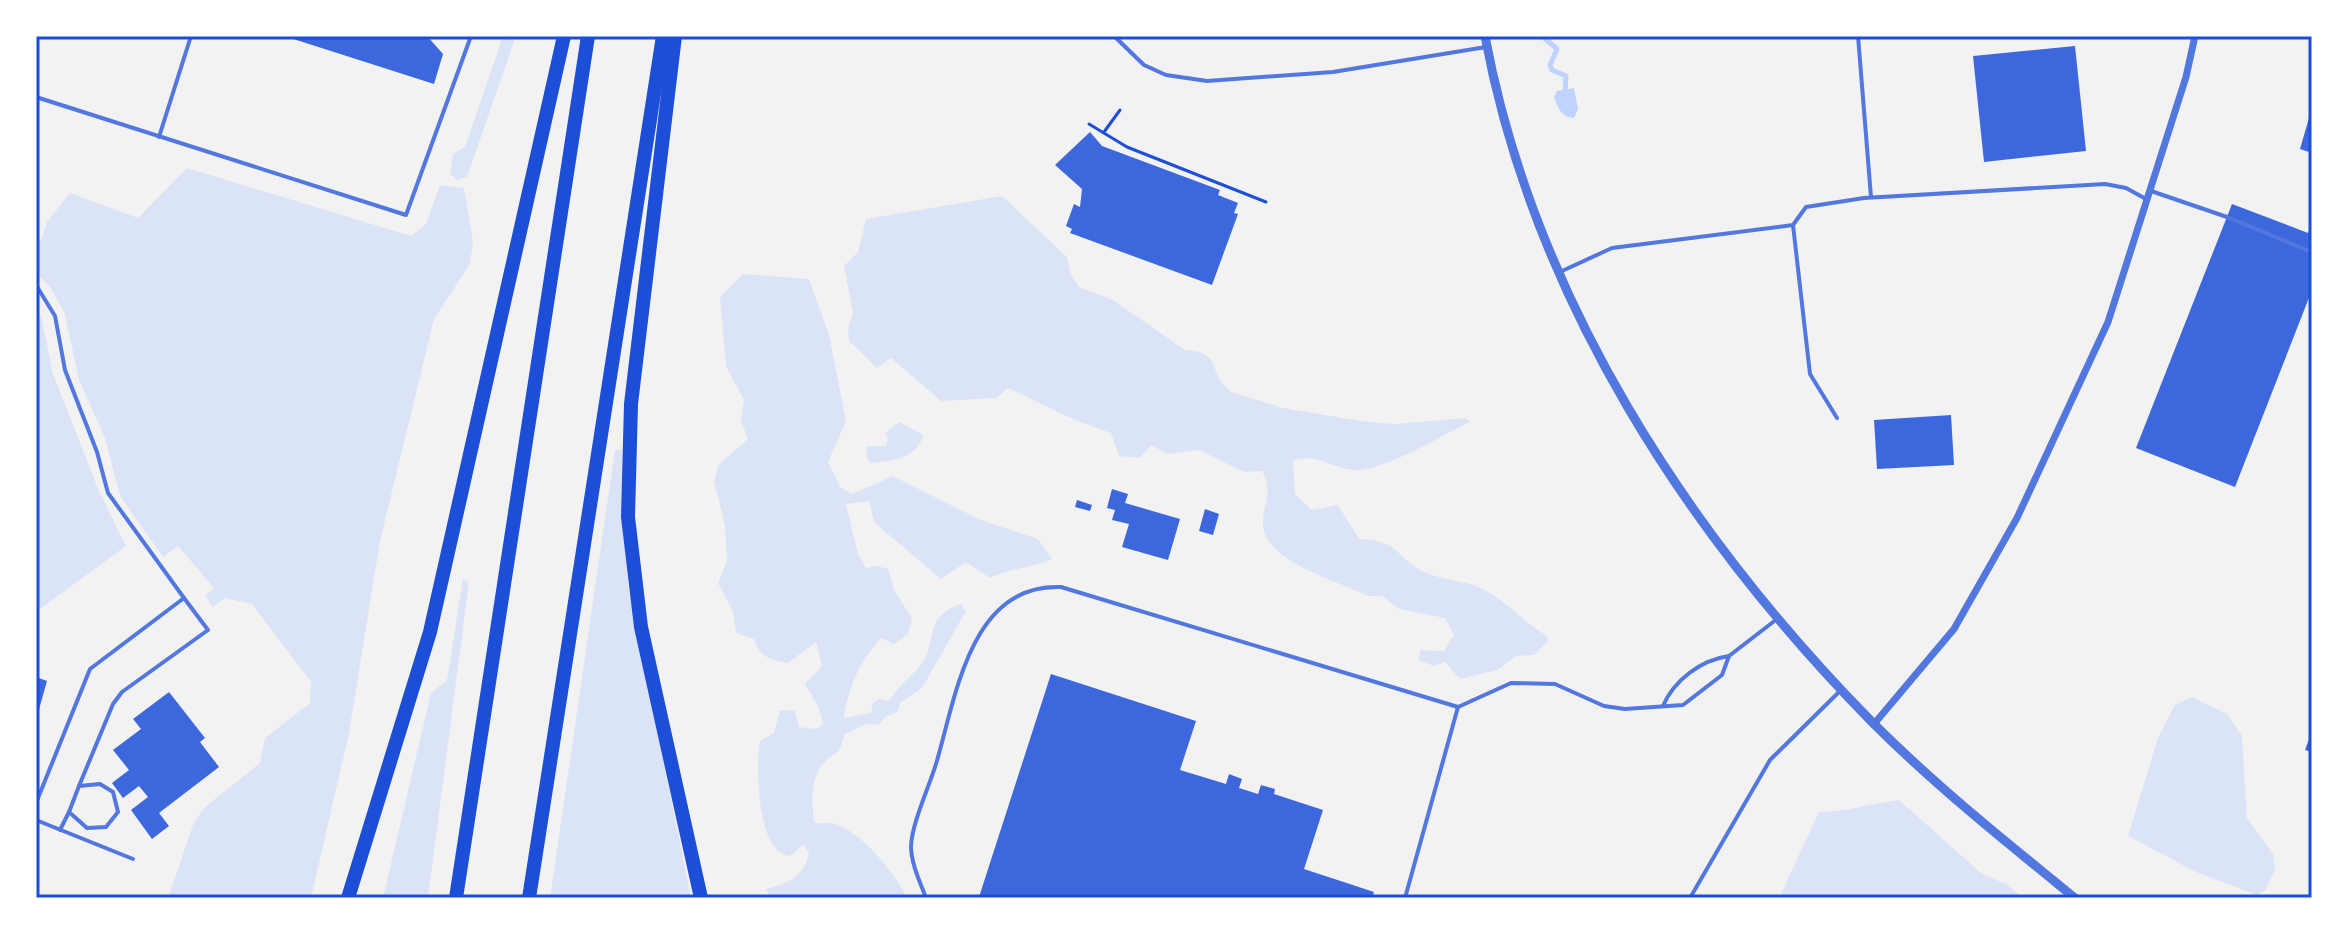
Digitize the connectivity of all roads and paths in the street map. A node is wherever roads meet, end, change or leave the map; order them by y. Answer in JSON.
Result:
{"nodes":[{"id":1,"x":191,"y":36,"type":"edge"},
{"id":2,"x":471,"y":36,"type":"edge"},
{"id":3,"x":564,"y":36,"type":"edge"},
{"id":4,"x":588,"y":36,"type":"edge"},
{"id":5,"x":663,"y":36,"type":"edge"},
{"id":6,"x":675,"y":36,"type":"edge"},
{"id":7,"x":1114,"y":36,"type":"edge"},
{"id":8,"x":1485,"y":36,"type":"edge"},
{"id":9,"x":1858,"y":36,"type":"edge"},
{"id":10,"x":2195,"y":36,"type":"edge"},
{"id":11,"x":1487,"y":47,"type":"junction"},
{"id":12,"x":36,"y":97,"type":"edge"},
{"id":13,"x":1120,"y":110,"type":"dead end"},
{"id":14,"x":1089,"y":124,"type":"dead end"},
{"id":15,"x":1104,"y":132,"type":"junction"},
{"id":16,"x":159,"y":137,"type":"junction"},
{"id":17,"x":2151,"y":191,"type":"junction"},
{"id":18,"x":1871,"y":198,"type":"junction"},
{"id":19,"x":2148,"y":201,"type":"junction"},
{"id":20,"x":1266,"y":202,"type":"dead end"},
{"id":21,"x":1793,"y":225,"type":"junction"},
{"id":22,"x":2312,"y":252,"type":"edge"},
{"id":23,"x":1559,"y":272,"type":"junction"},
{"id":24,"x":36,"y":285,"type":"edge"},
{"id":25,"x":1837,"y":418,"type":"dead end"},
{"id":26,"x":184,"y":598,"type":"junction"},
{"id":27,"x":1778,"y":618,"type":"junction"},
{"id":28,"x":1729,"y":656,"type":"junction"},
{"id":29,"x":1841,"y":689,"type":"junction"},
{"id":30,"x":1663,"y":706,"type":"junction"},
{"id":31,"x":1458,"y":707,"type":"junction"},
{"id":32,"x":1874,"y":724,"type":"junction"},
{"id":33,"x":79,"y":786,"type":"junction"},
{"id":34,"x":36,"y":803,"type":"edge"},
{"id":35,"x":69,"y":812,"type":"junction"},
{"id":36,"x":36,"y":820,"type":"edge"},
{"id":37,"x":60,"y":830,"type":"junction"},
{"id":38,"x":133,"y":859,"type":"dead end"},
{"id":39,"x":348,"y":898,"type":"edge"},
{"id":40,"x":456,"y":898,"type":"edge"},
{"id":41,"x":529,"y":898,"type":"edge"},
{"id":42,"x":701,"y":898,"type":"edge"},
{"id":43,"x":926,"y":898,"type":"edge"},
{"id":44,"x":1405,"y":898,"type":"edge"},
{"id":45,"x":1690,"y":898,"type":"edge"},
{"id":46,"x":2075,"y":898,"type":"edge"}],
"edges":[{"from":1,"to":16,"type":"lane"},
{"from":2,"to":16,"type":"lane"},
{"from":3,"to":39,"type":"highway"},
{"from":4,"to":40,"type":"highway"},
{"from":5,"to":41,"type":"highway"},
{"from":6,"to":42,"type":"highway"},
{"from":7,"to":11,"type":"lane"},
{"from":8,"to":11,"type":"street"},
{"from":9,"to":18,"type":"lane"},
{"from":10,"to":17,"type":"street"},
{"from":11,"to":23,"type":"street"},
{"from":12,"to":16,"type":"lane"},
{"from":13,"to":15,"type":"path"},
{"from":14,"to":15,"type":"path"},
{"from":15,"to":20,"type":"path"},
{"from":17,"to":19,"type":"street"},
{"from":17,"to":22,"type":"lane"},
{"from":18,"to":19,"type":"lane"},
{"from":18,"to":21,"type":"lane"},
{"from":19,"to":32,"type":"street"},
{"from":21,"to":23,"type":"lane"},
{"from":21,"to":25,"type":"lane"},
{"from":23,"to":27,"type":"street"},
{"from":24,"to":26,"type":"lane"},
{"from":26,"to":33,"type":"lane"},
{"from":26,"to":34,"type":"lane"},
{"from":27,"to":28,"type":"lane"},
{"from":27,"to":29,"type":"street"},
{"from":28,"to":30,"type":"lane"},
{"from":28,"to":30,"type":"lane"},
{"from":29,"to":32,"type":"street"},
{"from":29,"to":45,"type":"lane"},
{"from":30,"to":31,"type":"lane"},
{"from":31,"to":43,"type":"lane"},
{"from":31,"to":44,"type":"lane"},
{"from":32,"to":46,"type":"street"},
{"from":33,"to":35,"type":"lane"},
{"from":33,"to":35,"type":"lane"},
{"from":35,"to":37,"type":"lane"},
{"from":36,"to":37,"type":"lane"},
{"from":37,"to":38,"type":"lane"}]}
